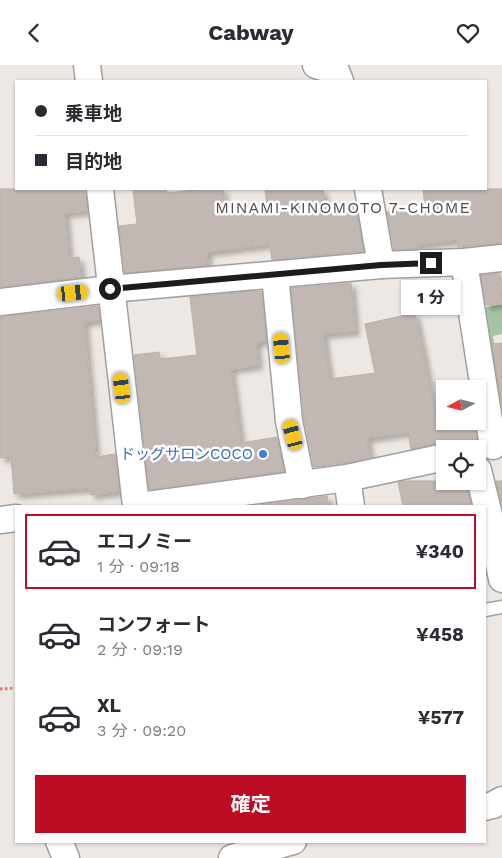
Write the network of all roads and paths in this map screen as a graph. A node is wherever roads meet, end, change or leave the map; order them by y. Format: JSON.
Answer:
{"nodes":[{"id":1,"x":87,"y":65,"type":"edge"},
{"id":2,"x":316,"y":65,"type":"edge"},
{"id":3,"x":89,"y":80,"type":"edge"},
{"id":4,"x":340,"y":80,"type":"edge"},
{"id":5,"x":100,"y":190,"type":"edge"},
{"id":6,"x":368,"y":190,"type":"edge"},
{"id":7,"x":502,"y":258,"type":"edge"},
{"id":8,"x":464,"y":262,"type":"junction"},
{"id":9,"x":381,"y":265,"type":"junction"},
{"id":10,"x":276,"y":275,"type":"junction"},
{"id":11,"x":110,"y":289,"type":"junction"},
{"id":12,"x":0,"y":301,"type":"edge"},
{"id":13,"x":491,"y":447,"type":"edge"},
{"id":14,"x":436,"y":459,"type":"edge"},
{"id":15,"x":347,"y":478,"type":"junction"},
{"id":16,"x":302,"y":485,"type":"junction"},
{"id":17,"x":483,"y":490,"type":"edge"},
{"id":18,"x":136,"y":505,"type":"edge"},
{"id":19,"x":148,"y":505,"type":"edge"},
{"id":20,"x":351,"y":505,"type":"edge"},
{"id":21,"x":15,"y":518,"type":"edge"},
{"id":22,"x":0,"y":520,"type":"edge"},
{"id":23,"x":502,"y":579,"type":"edge"},
{"id":24,"x":502,"y":607,"type":"edge"},
{"id":25,"x":486,"y":610,"type":"edge"},
{"id":26,"x":15,"y":688,"type":"edge"},
{"id":27,"x":0,"y":689,"type":"edge"},
{"id":28,"x":502,"y":800,"type":"edge"},
{"id":29,"x":486,"y":807,"type":"edge"},
{"id":30,"x":60,"y":843,"type":"edge"},
{"id":31,"x":286,"y":843,"type":"edge"},
{"id":32,"x":66,"y":858,"type":"edge"},
{"id":33,"x":232,"y":858,"type":"edge"}],
"edges":[{"from":1,"to":3,"type":"street"},
{"from":2,"to":4,"type":"street"},
{"from":5,"to":11,"type":"street"},
{"from":6,"to":9,"type":"street"},
{"from":7,"to":8,"type":"street"},
{"from":8,"to":9,"type":"street"},
{"from":8,"to":13,"type":"street"},
{"from":9,"to":10,"type":"street"},
{"from":10,"to":11,"type":"street"},
{"from":10,"to":16,"type":"street"},
{"from":11,"to":12,"type":"street"},
{"from":11,"to":18,"type":"street"},
{"from":14,"to":15,"type":"street"},
{"from":15,"to":16,"type":"street"},
{"from":15,"to":20,"type":"street"},
{"from":16,"to":19,"type":"street"},
{"from":17,"to":23,"type":"street"},
{"from":21,"to":22,"type":"street"},
{"from":24,"to":25,"type":"lane"},
{"from":26,"to":27,"type":"path"},
{"from":28,"to":29,"type":"street"},
{"from":30,"to":32,"type":"street"},
{"from":31,"to":33,"type":"street"}]}
